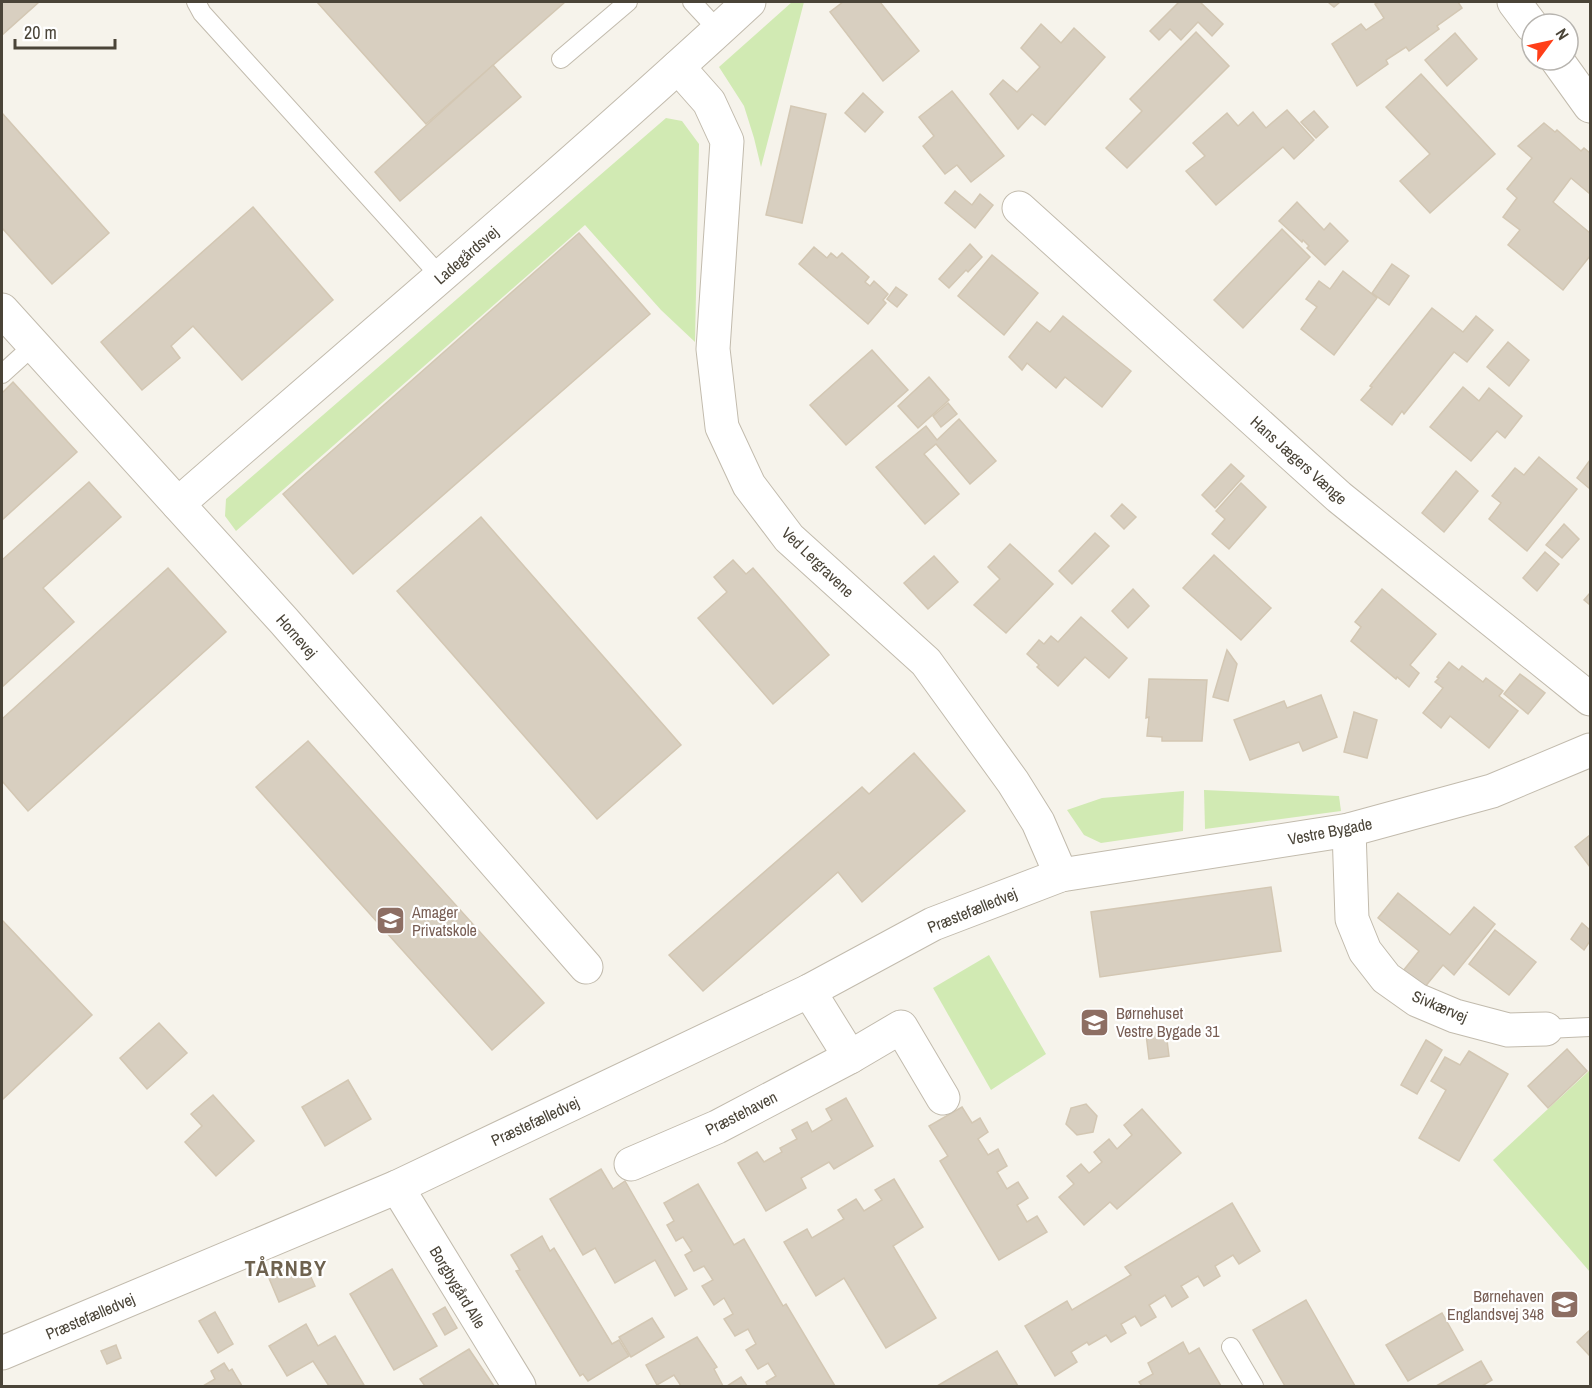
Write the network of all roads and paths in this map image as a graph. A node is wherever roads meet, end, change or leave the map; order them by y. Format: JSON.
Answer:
{"nodes":[{"id":1,"x":196,"y":2,"type":"edge"},
{"id":2,"x":628,"y":2,"type":"edge"},
{"id":3,"x":692,"y":2,"type":"edge"},
{"id":4,"x":748,"y":2,"type":"edge"},
{"id":5,"x":718,"y":30,"type":"junction"},
{"id":6,"x":561,"y":59,"type":"dead end"},
{"id":7,"x":678,"y":67,"type":"junction"},
{"id":8,"x":1566,"y":72,"type":"edge"},
{"id":9,"x":1590,"y":106,"type":"edge"},
{"id":10,"x":1019,"y":208,"type":"dead end"},
{"id":11,"x":441,"y":277,"type":"junction"},
{"id":12,"x":2,"y":310,"type":"edge"},
{"id":13,"x":34,"y":345,"type":"junction"},
{"id":14,"x":2,"y":374,"type":"edge"},
{"id":15,"x":178,"y":504,"type":"junction"},
{"id":16,"x":1590,"y":699,"type":"edge"},
{"id":17,"x":1590,"y":750,"type":"edge"},
{"id":18,"x":1349,"y":830,"type":"junction"},
{"id":19,"x":1061,"y":875,"type":"junction"},
{"id":20,"x":586,"y":967,"type":"dead end"},
{"id":21,"x":809,"y":991,"type":"junction"},
{"id":22,"x":1590,"y":1026,"type":"edge"},
{"id":23,"x":1546,"y":1029,"type":"joint"},
{"id":24,"x":850,"y":1057,"type":"junction"},
{"id":25,"x":943,"y":1098,"type":"dead end"},
{"id":26,"x":631,"y":1164,"type":"dead end"},
{"id":27,"x":397,"y":1187,"type":"junction"},
{"id":28,"x":1231,"y":1347,"type":"dead end"},
{"id":29,"x":2,"y":1353,"type":"edge"},
{"id":30,"x":519,"y":1386,"type":"edge"},
{"id":31,"x":1254,"y":1386,"type":"edge"}],
"edges":[{"from":1,"to":11,"type":"lane"},
{"from":2,"to":6,"type":"lane"},
{"from":3,"to":5,"type":"lane"},
{"from":4,"to":5,"type":"street","name":"Ladegårdsvej"},
{"from":5,"to":7,"type":"street","name":"Ladegårdsvej"},
{"from":7,"to":11,"type":"street","name":"Ladegårdsvej"},
{"from":7,"to":19,"type":"street","name":"Ved Lergravene"},
{"from":8,"to":9,"type":"street"},
{"from":10,"to":16,"type":"street","name":"Hans Jægers Vænge"},
{"from":11,"to":15,"type":"street","name":"Ladegårdsvej"},
{"from":12,"to":13,"type":"street","name":"Hornevej"},
{"from":13,"to":14,"type":"lane"},
{"from":13,"to":15,"type":"street","name":"Hornevej"},
{"from":15,"to":20,"type":"street","name":"Hornevej"},
{"from":17,"to":18,"type":"street","name":"Vestre Bygade"},
{"from":18,"to":19,"type":"street","name":"Vestre Bygade"},
{"from":18,"to":23,"type":"street","name":"Sivkærvej"},
{"from":19,"to":21,"type":"street","name":"Præstefælledvej"},
{"from":21,"to":24,"type":"street"},
{"from":21,"to":27,"type":"street","name":"Præstefælledvej"},
{"from":22,"to":23,"type":"lane"},
{"from":24,"to":25,"type":"street","name":"Præstehaven"},
{"from":24,"to":26,"type":"street","name":"Præstehaven"},
{"from":27,"to":29,"type":"street","name":"Præstefælledvej"},
{"from":27,"to":30,"type":"street","name":"Borgbygård Alle"},
{"from":28,"to":31,"type":"lane"}]}
